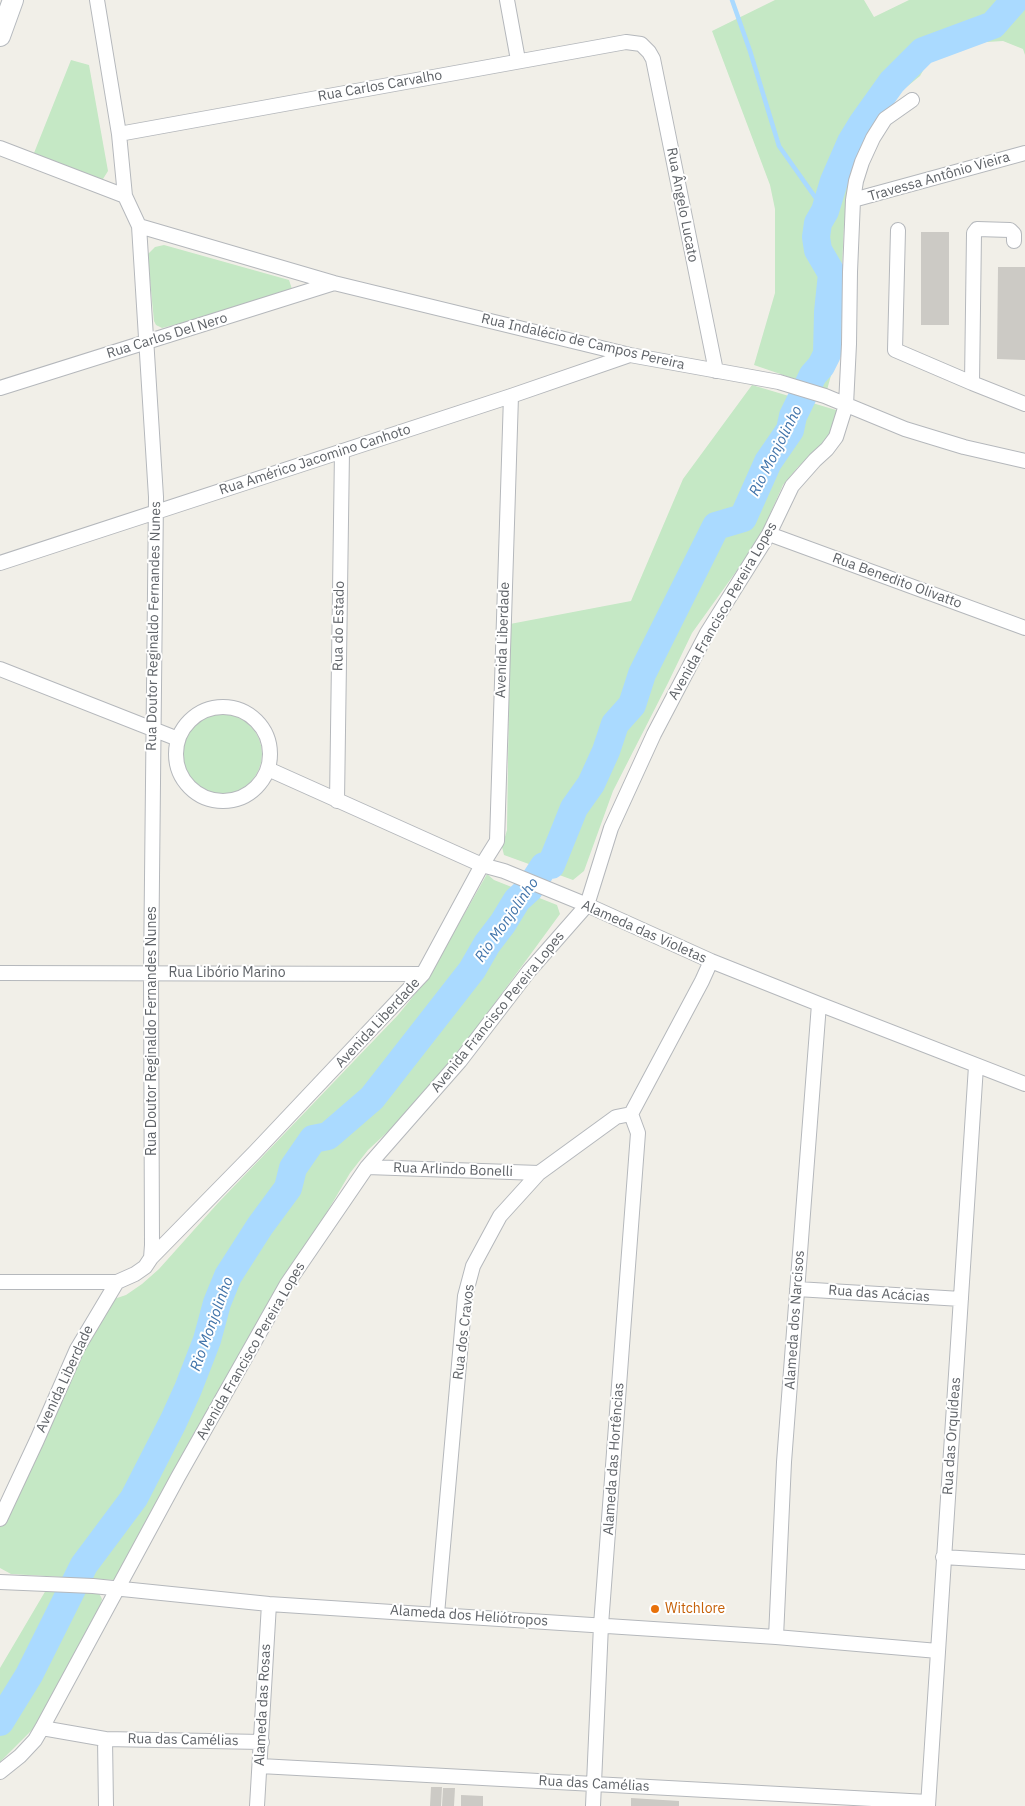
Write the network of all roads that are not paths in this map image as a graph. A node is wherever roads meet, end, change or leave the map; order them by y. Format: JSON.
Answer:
{"nodes":[{"id":1,"x":13,"y":0,"type":"edge"},
{"id":2,"x":96,"y":0,"type":"edge"},
{"id":3,"x":507,"y":0,"type":"edge"},
{"id":4,"x":0,"y":36,"type":"edge"},
{"id":5,"x":641,"y":44,"type":"joint"},
{"id":6,"x":518,"y":60,"type":"junction"},
{"id":7,"x":912,"y":100,"type":"dead end"},
{"id":8,"x":119,"y":134,"type":"junction"},
{"id":9,"x":0,"y":148,"type":"edge"},
{"id":10,"x":1025,"y":153,"type":"edge"},
{"id":11,"x":125,"y":196,"type":"junction"},
{"id":12,"x":854,"y":200,"type":"junction"},
{"id":13,"x":139,"y":226,"type":"junction"},
{"id":14,"x":898,"y":230,"type":"dead end"},
{"id":15,"x":1014,"y":241,"type":"dead end"},
{"id":16,"x":334,"y":283,"type":"junction"},
{"id":17,"x":147,"y":342,"type":"junction"},
{"id":18,"x":630,"y":355,"type":"junction"},
{"id":19,"x":716,"y":371,"type":"junction"},
{"id":20,"x":972,"y":383,"type":"junction"},
{"id":21,"x":0,"y":388,"type":"edge"},
{"id":22,"x":511,"y":396,"type":"junction"},
{"id":23,"x":1025,"y":404,"type":"edge"},
{"id":24,"x":846,"y":405,"type":"junction"},
{"id":25,"x":342,"y":452,"type":"junction"},
{"id":26,"x":1025,"y":461,"type":"edge"},
{"id":27,"x":156,"y":513,"type":"junction"},
{"id":28,"x":769,"y":534,"type":"junction"},
{"id":29,"x":0,"y":564,"type":"edge"},
{"id":30,"x":1025,"y":628,"type":"edge"},
{"id":31,"x":0,"y":669,"type":"edge"},
{"id":32,"x":153,"y":730,"type":"junction"},
{"id":33,"x":178,"y":739,"type":"junction"},
{"id":34,"x":268,"y":769,"type":"junction"},
{"id":35,"x":337,"y":801,"type":"junction"},
{"id":36,"x":482,"y":865,"type":"junction"},
{"id":37,"x":587,"y":906,"type":"junction"},
{"id":38,"x":711,"y":961,"type":"junction"},
{"id":39,"x":0,"y":973,"type":"edge"},
{"id":40,"x":151,"y":973,"type":"junction"},
{"id":41,"x":423,"y":974,"type":"junction"},
{"id":42,"x":819,"y":1004,"type":"junction"},
{"id":43,"x":976,"y":1066,"type":"junction"},
{"id":44,"x":1025,"y":1084,"type":"edge"},
{"id":45,"x":631,"y":1114,"type":"junction"},
{"id":46,"x":367,"y":1167,"type":"junction"},
{"id":47,"x":539,"y":1173,"type":"junction"},
{"id":48,"x":151,"y":1258,"type":"junction"},
{"id":49,"x":0,"y":1282,"type":"edge"},
{"id":50,"x":117,"y":1282,"type":"junction"},
{"id":51,"x":797,"y":1289,"type":"junction"},
{"id":52,"x":961,"y":1299,"type":"junction"},
{"id":53,"x":0,"y":1518,"type":"edge"},
{"id":54,"x":943,"y":1557,"type":"junction"},
{"id":55,"x":1025,"y":1562,"type":"edge"},
{"id":56,"x":0,"y":1582,"type":"edge"},
{"id":57,"x":118,"y":1589,"type":"junction"},
{"id":58,"x":268,"y":1604,"type":"junction"},
{"id":59,"x":437,"y":1614,"type":"junction"},
{"id":60,"x":601,"y":1624,"type":"junction"},
{"id":61,"x":776,"y":1637,"type":"junction"},
{"id":62,"x":938,"y":1651,"type":"junction"},
{"id":63,"x":42,"y":1728,"type":"junction"},
{"id":64,"x":105,"y":1739,"type":"junction"},
{"id":65,"x":262,"y":1742,"type":"junction"},
{"id":66,"x":260,"y":1766,"type":"junction"},
{"id":67,"x":0,"y":1772,"type":"edge"},
{"id":68,"x":594,"y":1784,"type":"junction"},
{"id":69,"x":928,"y":1804,"type":"edge"},
{"id":70,"x":106,"y":1806,"type":"edge"},
{"id":71,"x":257,"y":1806,"type":"edge"},
{"id":72,"x":594,"y":1806,"type":"edge"}],
"edges":[{"from":1,"to":4,"type":"street"},
{"from":2,"to":8,"type":"street","name":"Rua Doutor Reginaldo Fernandes Nunes"},
{"from":3,"to":6,"type":"street"},
{"from":5,"to":6,"type":"street","name":"Rua Carlos Carvalho"},
{"from":5,"to":19,"type":"street","name":"Rua Ângelo Lucato"},
{"from":6,"to":8,"type":"street","name":"Rua Carlos Carvalho"},
{"from":7,"to":12,"type":"street","name":"Avenida Francisco Pereira Lopes"},
{"from":8,"to":11,"type":"street","name":"Rua Doutor Reginaldo Fernandes Nunes"},
{"from":9,"to":11,"type":"street"},
{"from":10,"to":12,"type":"street","name":"Travessa Antônio Vieira"},
{"from":11,"to":13,"type":"street","name":"Rua Doutor Reginaldo Fernandes Nunes"},
{"from":12,"to":24,"type":"street","name":"Avenida Francisco Pereira Lopes"},
{"from":13,"to":16,"type":"street","name":"Rua Indalécio de Campos Pereira"},
{"from":13,"to":17,"type":"street","name":"Rua Doutor Reginaldo Fernandes Nunes"},
{"from":14,"to":20,"type":"street"},
{"from":15,"to":20,"type":"street"},
{"from":16,"to":17,"type":"street","name":"Rua Carlos Del Nero"},
{"from":16,"to":18,"type":"street","name":"Rua Indalécio de Campos Pereira"},
{"from":17,"to":21,"type":"street","name":"Rua Carlos Del Nero"},
{"from":17,"to":27,"type":"street","name":"Rua Doutor Reginaldo Fernandes Nunes"},
{"from":18,"to":19,"type":"street","name":"Rua Indalécio de Campos Pereira"},
{"from":18,"to":22,"type":"street","name":"Rua Américo Jacomino Canhoto"},
{"from":19,"to":24,"type":"street","name":"Rua Indalécio de Campos Pereira"},
{"from":20,"to":23,"type":"street"},
{"from":22,"to":25,"type":"street","name":"Rua Américo Jacomino Canhoto"},
{"from":22,"to":36,"type":"street","name":"Avenida Liberdade"},
{"from":24,"to":26,"type":"street","name":"Rua Indalécio de Campos Pereira"},
{"from":24,"to":28,"type":"street","name":"Avenida Francisco Pereira Lopes"},
{"from":25,"to":27,"type":"street","name":"Rua Américo Jacomino Canhoto"},
{"from":25,"to":35,"type":"street","name":"Rua do Estado"},
{"from":27,"to":29,"type":"street","name":"Rua Américo Jacomino Canhoto"},
{"from":27,"to":32,"type":"street","name":"Rua Doutor Reginaldo Fernandes Nunes"},
{"from":28,"to":30,"type":"street","name":"Rua Benedito Olivatto"},
{"from":28,"to":37,"type":"street","name":"Avenida Francisco Pereira Lopes"},
{"from":31,"to":32,"type":"street"},
{"from":32,"to":33,"type":"street"},
{"from":32,"to":40,"type":"street","name":"Rua Doutor Reginaldo Fernandes Nunes"},
{"from":33,"to":34,"type":"street"},
{"from":33,"to":34,"type":"street"},
{"from":34,"to":35,"type":"street","name":"Alameda das Violetas"},
{"from":35,"to":36,"type":"street","name":"Alameda das Violetas"},
{"from":36,"to":37,"type":"street","name":"Alameda das Violetas"},
{"from":36,"to":41,"type":"street","name":"Avenida Liberdade"},
{"from":37,"to":38,"type":"street","name":"Alameda das Violetas"},
{"from":37,"to":46,"type":"street","name":"Avenida Francisco Pereira Lopes"},
{"from":38,"to":42,"type":"street","name":"Alameda das Violetas"},
{"from":38,"to":45,"type":"street"},
{"from":39,"to":40,"type":"street","name":"Rua Libório Marino"},
{"from":40,"to":41,"type":"street","name":"Rua Libório Marino"},
{"from":40,"to":48,"type":"street","name":"Rua Doutor Reginaldo Fernandes Nunes"},
{"from":41,"to":48,"type":"street","name":"Avenida Liberdade"},
{"from":42,"to":43,"type":"street","name":"Alameda das Violetas"},
{"from":42,"to":51,"type":"street","name":"Alameda dos Narcisos"},
{"from":43,"to":44,"type":"street","name":"Alameda das Violetas"},
{"from":43,"to":52,"type":"street","name":"Rua das Orquídeas"},
{"from":45,"to":47,"type":"street","name":"Rua dos Cravos"},
{"from":45,"to":60,"type":"street","name":"Alameda das Hortências"},
{"from":46,"to":47,"type":"street","name":"Rua Arlindo Bonelli"},
{"from":46,"to":57,"type":"street","name":"Avenida Francisco Pereira Lopes"},
{"from":47,"to":59,"type":"street","name":"Rua dos Cravos"},
{"from":48,"to":50,"type":"street","name":"Avenida Liberdade"},
{"from":49,"to":50,"type":"street"},
{"from":50,"to":53,"type":"street","name":"Avenida Liberdade"},
{"from":51,"to":52,"type":"street","name":"Rua das Acácias"},
{"from":51,"to":61,"type":"street","name":"Alameda dos Narcisos"},
{"from":52,"to":54,"type":"street","name":"Rua das Orquídeas"},
{"from":54,"to":55,"type":"street"},
{"from":54,"to":62,"type":"street","name":"Rua das Orquídeas"},
{"from":56,"to":57,"type":"street","name":"Alameda dos Heliótropos"},
{"from":57,"to":58,"type":"street","name":"Alameda dos Heliótropos"},
{"from":57,"to":63,"type":"street","name":"Avenida Francisco Pereira Lopes"},
{"from":58,"to":59,"type":"street","name":"Alameda dos Heliótropos"},
{"from":58,"to":65,"type":"street","name":"Alameda das Rosas"},
{"from":59,"to":60,"type":"street","name":"Alameda dos Heliótropos"},
{"from":60,"to":61,"type":"street","name":"Alameda dos Heliótropos"},
{"from":60,"to":68,"type":"street","name":"Alameda das Hortências"},
{"from":61,"to":62,"type":"street","name":"Alameda dos Heliótropos"},
{"from":62,"to":69,"type":"street","name":"Rua das Orquídeas"},
{"from":63,"to":64,"type":"street","name":"Rua das Camélias"},
{"from":63,"to":67,"type":"street","name":"Avenida Francisco Pereira Lopes"},
{"from":64,"to":65,"type":"street","name":"Rua das Camélias"},
{"from":64,"to":70,"type":"street"},
{"from":65,"to":66,"type":"street","name":"Alameda das Rosas"},
{"from":66,"to":68,"type":"street","name":"Rua das Camélias"},
{"from":66,"to":71,"type":"street","name":"Alameda das Rosas"},
{"from":68,"to":69,"type":"street","name":"Rua das Camélias"},
{"from":68,"to":72,"type":"street","name":"Alameda das Hortências"}]}
